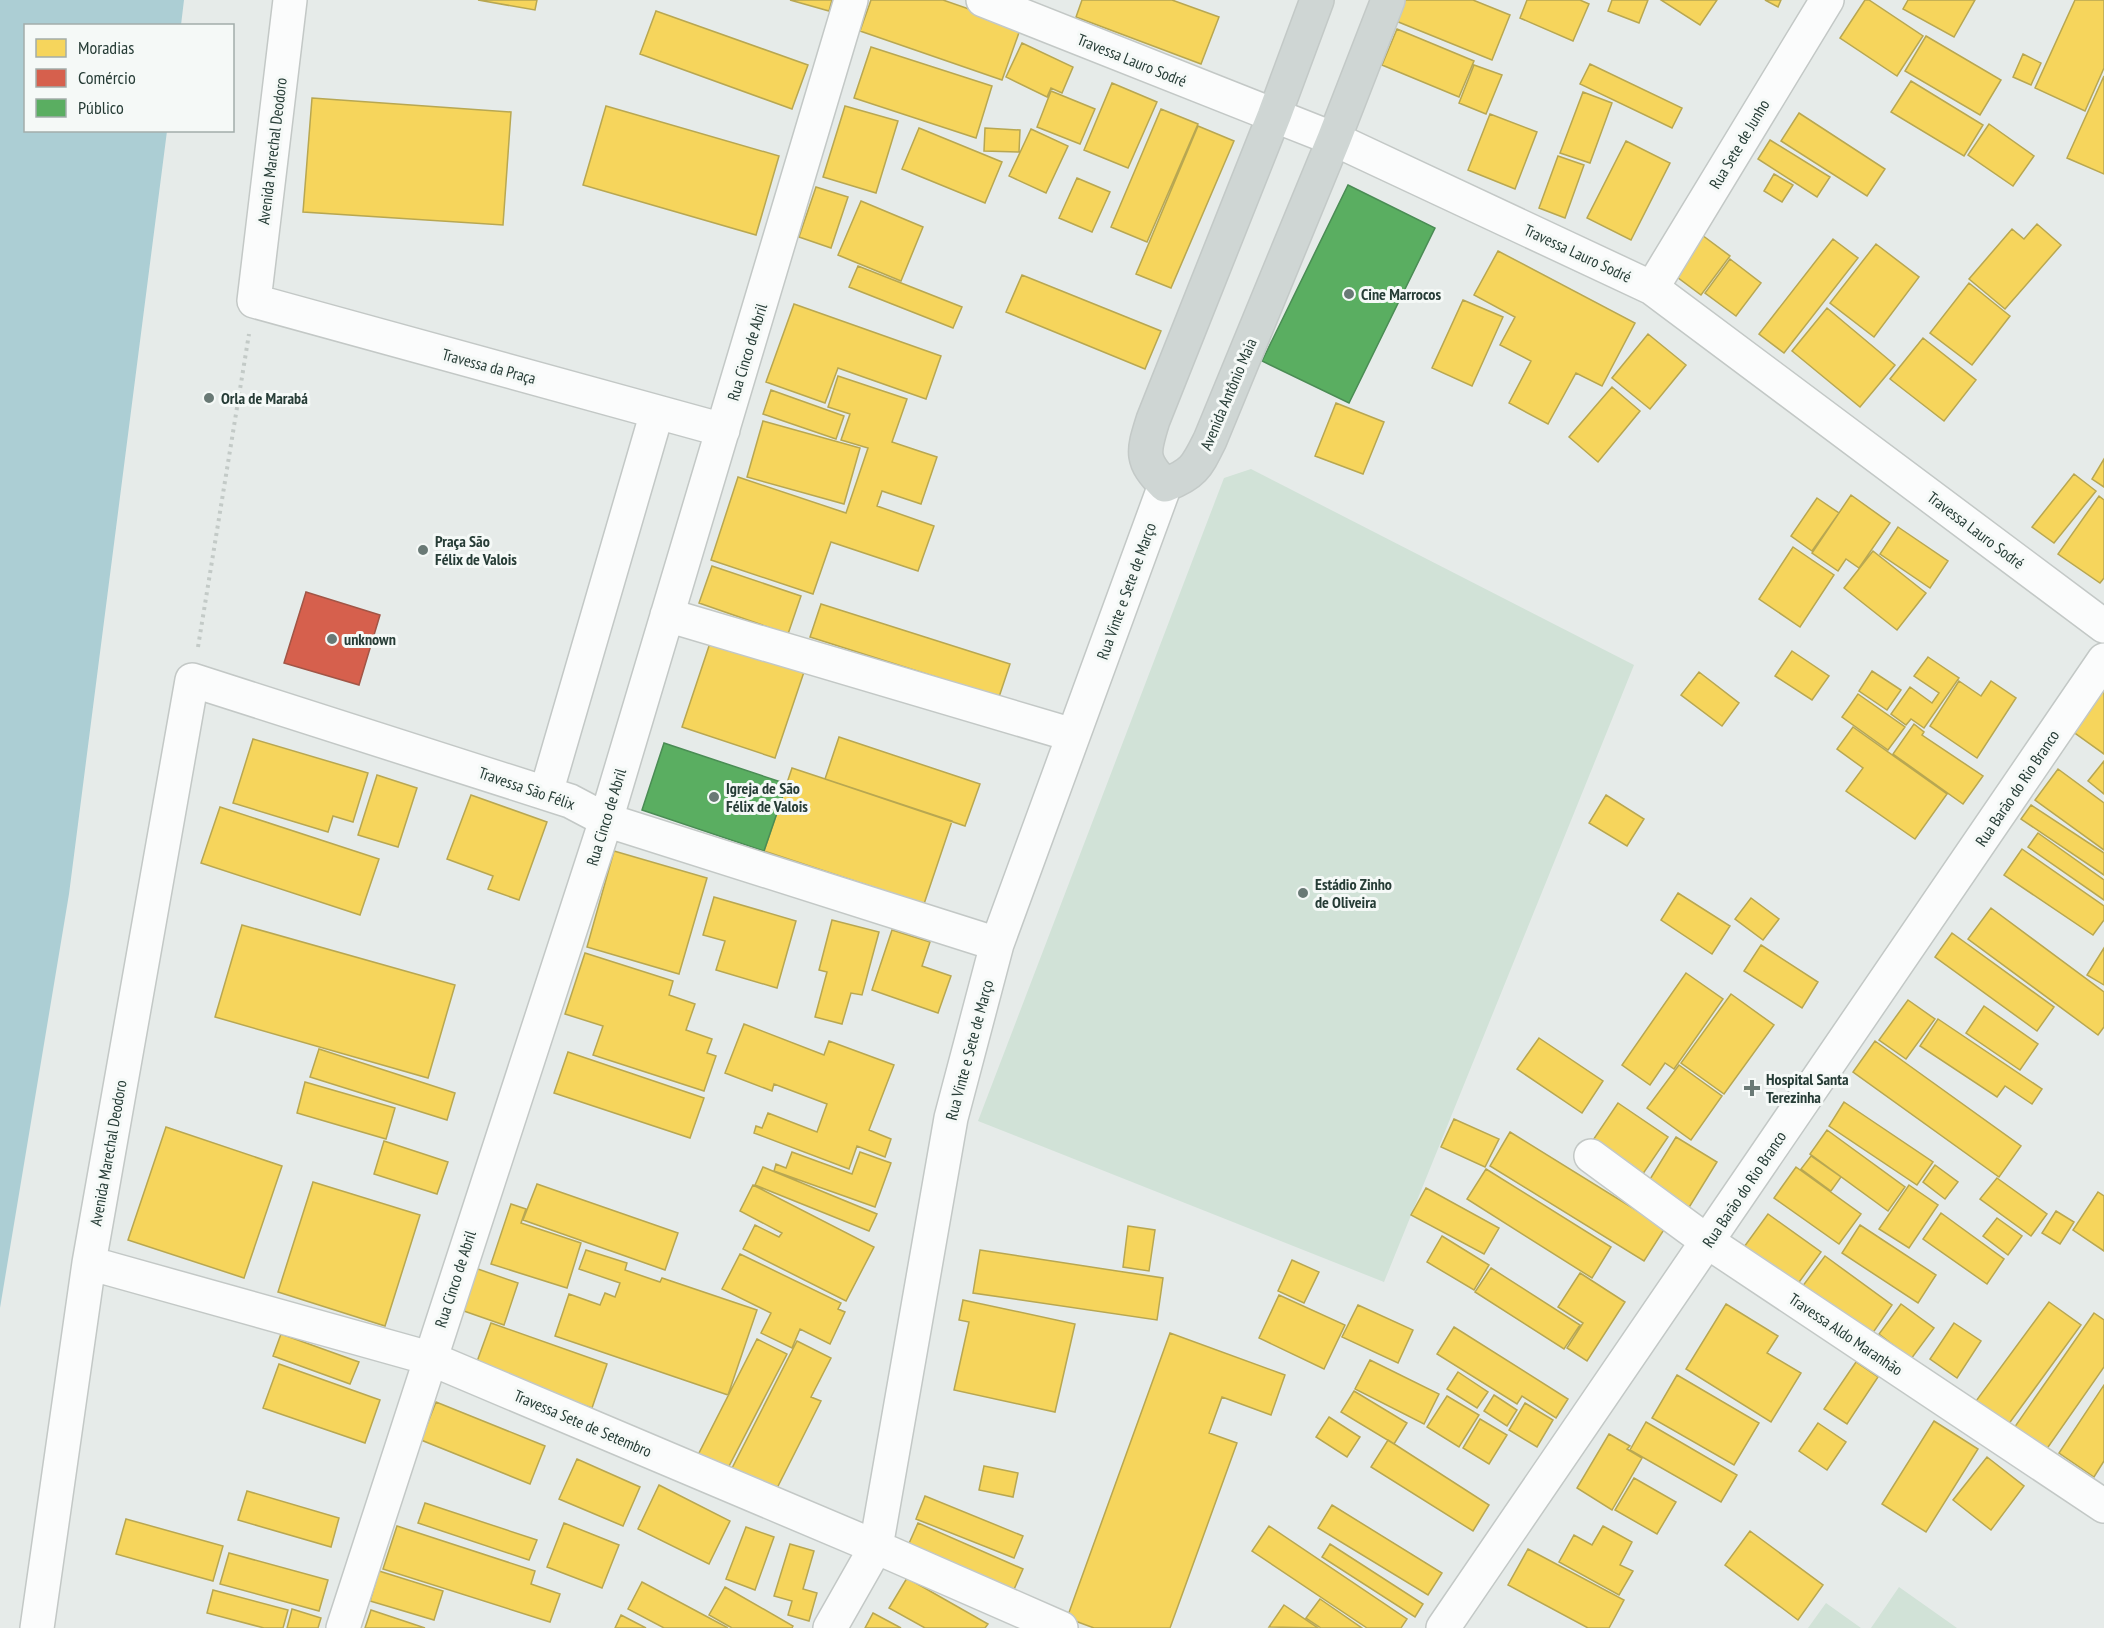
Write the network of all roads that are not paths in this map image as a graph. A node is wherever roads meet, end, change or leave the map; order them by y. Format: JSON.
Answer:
{"nodes":[{"id":1,"x":290,"y":0,"type":"edge"},
{"id":2,"x":851,"y":0,"type":"edge"},
{"id":3,"x":983,"y":0,"type":"edge"},
{"id":4,"x":1317,"y":0,"type":"edge"},
{"id":5,"x":1388,"y":0,"type":"edge"},
{"id":6,"x":1827,"y":0,"type":"edge"},
{"id":7,"x":1274,"y":116,"type":"junction"},
{"id":8,"x":1334,"y":139,"type":"junction"},
{"id":9,"x":1652,"y":288,"type":"junction"},
{"id":10,"x":254,"y":301,"type":"joint"},
{"id":11,"x":657,"y":412,"type":"junction"},
{"id":12,"x":723,"y":430,"type":"junction"},
{"id":13,"x":1165,"y":485,"type":"junction"},
{"id":14,"x":668,"y":615,"type":"junction"},
{"id":15,"x":2104,"y":626,"type":"edge"},
{"id":16,"x":2104,"y":660,"type":"edge"},
{"id":17,"x":192,"y":680,"type":"joint"},
{"id":18,"x":1073,"y":735,"type":"junction"},
{"id":19,"x":546,"y":793,"type":"junction"},
{"id":20,"x":606,"y":820,"type":"junction"},
{"id":21,"x":997,"y":944,"type":"junction"},
{"id":22,"x":1591,"y":1156,"type":"dead end"},
{"id":23,"x":1708,"y":1242,"type":"junction"},
{"id":24,"x":89,"y":1263,"type":"junction"},
{"id":25,"x":429,"y":1358,"type":"junction"},
{"id":26,"x":2104,"y":1506,"type":"edge"},
{"id":27,"x":876,"y":1547,"type":"junction"},
{"id":28,"x":37,"y":1628,"type":"edge"},
{"id":29,"x":342,"y":1628,"type":"edge"},
{"id":30,"x":830,"y":1628,"type":"edge"},
{"id":31,"x":1061,"y":1628,"type":"edge"},
{"id":32,"x":1443,"y":1628,"type":"edge"}],
"edges":[{"from":1,"to":10,"type":"street","name":"Avenida Marechal Deodoro"},
{"from":2,"to":12,"type":"street","name":"Rua Cinco de Abril"},
{"from":3,"to":7,"type":"street","name":"Travessa Lauro Sodré"},
{"from":4,"to":7,"type":"main road"},
{"from":5,"to":8,"type":"main road","name":"Avenida Antônio Maia"},
{"from":6,"to":9,"type":"street","name":"Rua Sete de Junho"},
{"from":7,"to":8,"type":"street","name":"Travessa Lauro Sodré"},
{"from":7,"to":13,"type":"main road"},
{"from":8,"to":9,"type":"street","name":"Travessa Lauro Sodré"},
{"from":8,"to":13,"type":"main road","name":"Avenida Antônio Maia"},
{"from":9,"to":15,"type":"street","name":"Travessa Lauro Sodré"},
{"from":10,"to":11,"type":"street","name":"Travessa da Praça"},
{"from":11,"to":12,"type":"street","name":"Travessa da Praça"},
{"from":11,"to":19,"type":"street"},
{"from":12,"to":14,"type":"street","name":"Rua Cinco de Abril"},
{"from":13,"to":18,"type":"street","name":"Rua Vinte e Sete de Março"},
{"from":14,"to":18,"type":"street"},
{"from":14,"to":20,"type":"street","name":"Rua Cinco de Abril"},
{"from":16,"to":23,"type":"street","name":"Rua Barão do Rio Branco"},
{"from":17,"to":19,"type":"street","name":"Travessa São Félix"},
{"from":17,"to":24,"type":"street","name":"Avenida Marechal Deodoro"},
{"from":18,"to":21,"type":"street","name":"Rua Vinte e Sete de Março"},
{"from":19,"to":20,"type":"street","name":"Travessa São Félix"},
{"from":20,"to":21,"type":"street","name":"Travessa São Félix"},
{"from":20,"to":25,"type":"street","name":"Rua Cinco de Abril"},
{"from":21,"to":27,"type":"street","name":"Rua Vinte e Sete de Março"},
{"from":22,"to":23,"type":"street","name":"Travessa Aldo Maranhão"},
{"from":23,"to":26,"type":"street","name":"Travessa Aldo Maranhão"},
{"from":23,"to":32,"type":"street","name":"Rua Barão do Rio Branco"},
{"from":24,"to":25,"type":"street","name":"Travessa Sete de Setembro"},
{"from":24,"to":28,"type":"street","name":"Avenida Marechal Deodoro"},
{"from":25,"to":27,"type":"street","name":"Travessa Sete de Setembro"},
{"from":25,"to":29,"type":"street","name":"Rua Cinco de Abril"},
{"from":27,"to":30,"type":"street","name":"Rua Vinte e Sete de Março"},
{"from":27,"to":31,"type":"street","name":"Travessa Sete de Setembro"}]}
